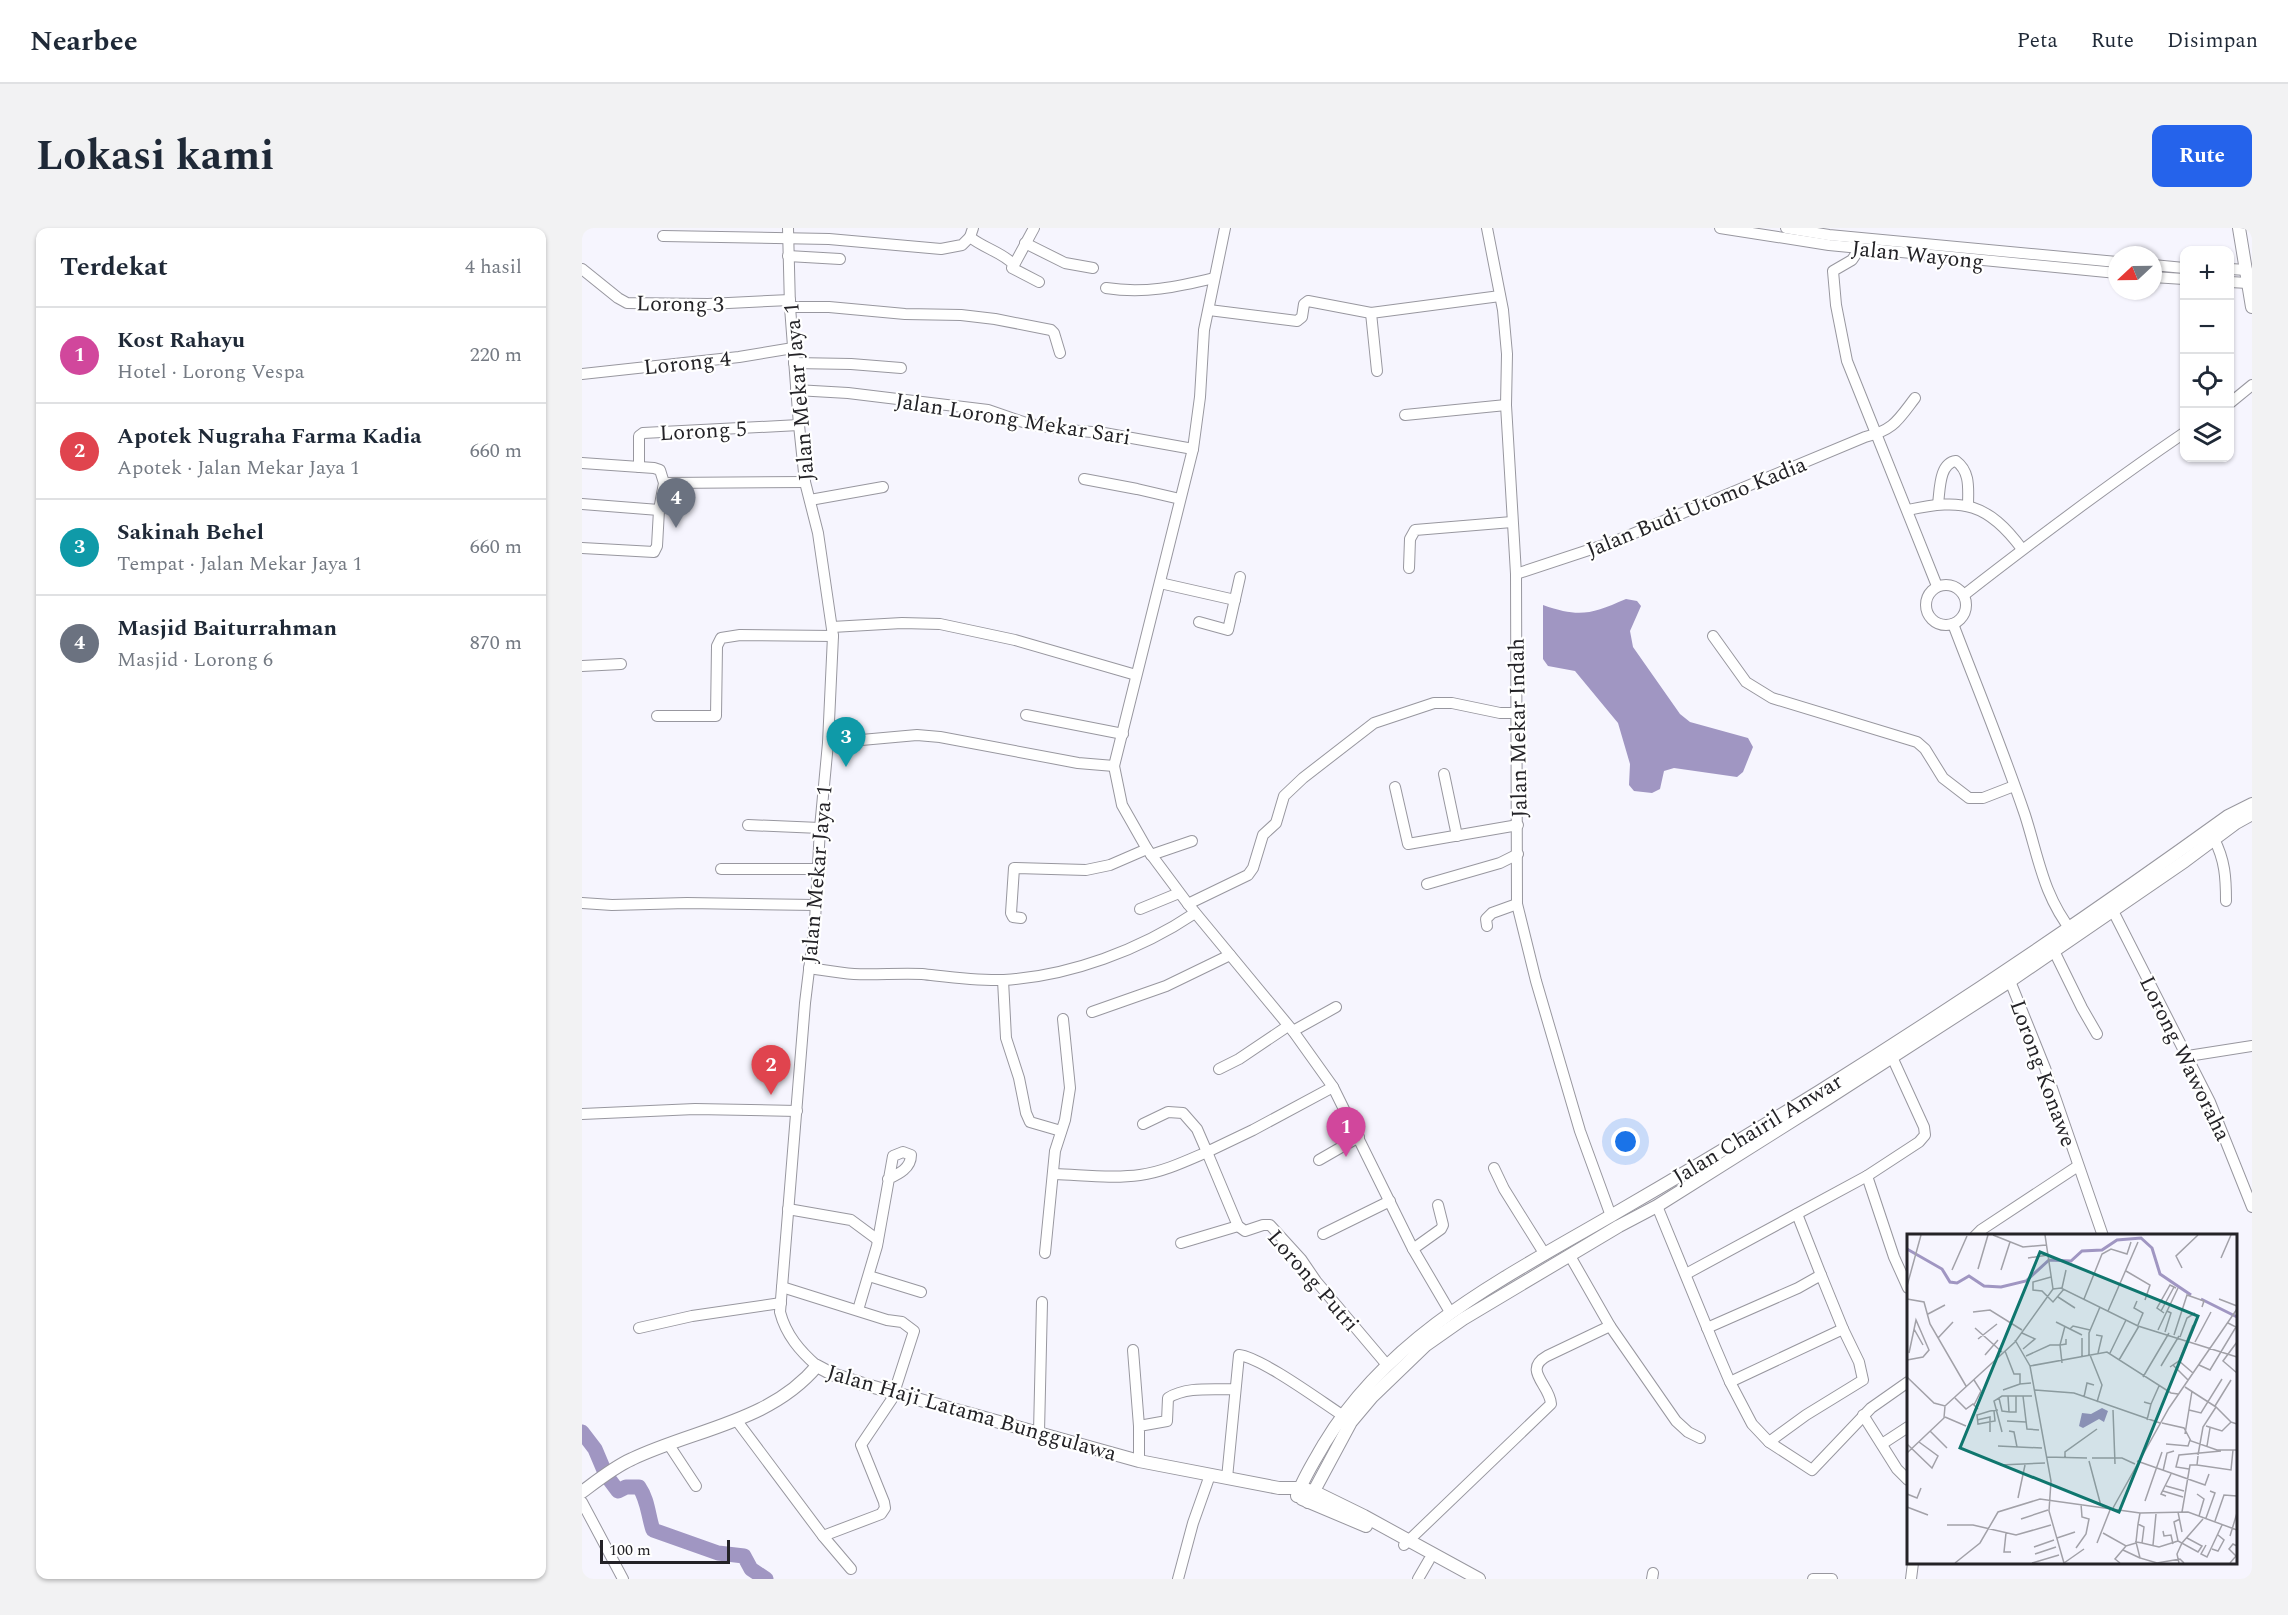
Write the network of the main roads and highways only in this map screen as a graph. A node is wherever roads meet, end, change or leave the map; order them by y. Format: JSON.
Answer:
{"nodes":[{"id":1,"x":2240,"y":228,"type":"edge"},
{"id":2,"x":2251,"y":302,"type":"edge"},
{"id":3,"x":2252,"y":804,"type":"edge"},
{"id":4,"x":2252,"y":814,"type":"edge"},
{"id":5,"x":2072,"y":932,"type":"junction"},
{"id":6,"x":1696,"y":1165,"type":"junction"},
{"id":7,"x":1703,"y":1177,"type":"junction"},
{"id":8,"x":582,"y":1492,"type":"edge"},
{"id":9,"x":1301,"y":1493,"type":"junction"},
{"id":10,"x":1406,"y":1543,"type":"junction"},
{"id":11,"x":1463,"y":1579,"type":"edge"},
{"id":12,"x":1479,"y":1579,"type":"edge"}],
"edges":[{"from":1,"to":2,"type":"main road"},
{"from":3,"to":5,"type":"main road","name":"Jalan Chairil Anwar"},
{"from":4,"to":5,"type":"main road","name":"Jalan Chairil Anwar"},
{"from":5,"to":6,"type":"main road","name":"Jalan Chairil Anwar"},
{"from":5,"to":7,"type":"main road","name":"Jalan Chairil Anwar"},
{"from":6,"to":7,"type":"main road"},
{"from":6,"to":9,"type":"main road","name":"Jalan Chairil Anwar"},
{"from":7,"to":9,"type":"main road","name":"Jalan Chairil Anwar"},
{"from":8,"to":9,"type":"main road","name":"Jalan Haji Latama Bunggulawa"},
{"from":9,"to":10,"type":"main road"},
{"from":10,"to":11,"type":"main road"},
{"from":10,"to":12,"type":"main road"}]}
